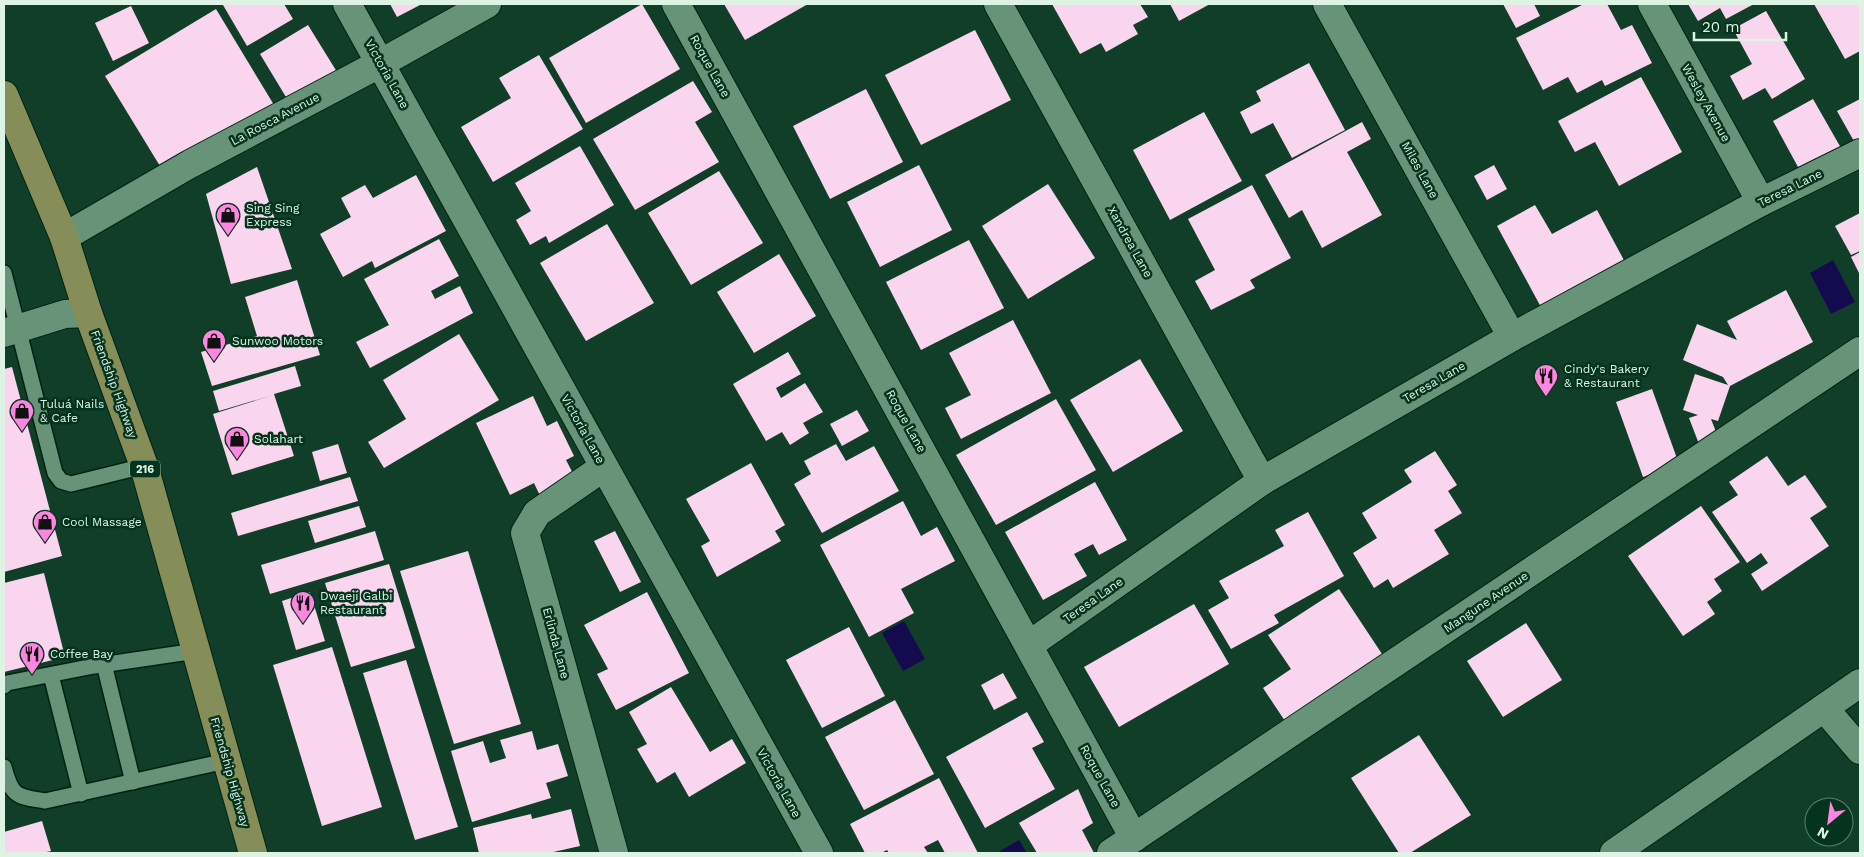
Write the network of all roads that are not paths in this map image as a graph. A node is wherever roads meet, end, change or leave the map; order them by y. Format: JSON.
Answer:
{"nodes":[{"id":1,"x":347,"y":4,"type":"edge"},
{"id":2,"x":487,"y":4,"type":"edge"},
{"id":3,"x":676,"y":4,"type":"edge"},
{"id":4,"x":998,"y":4,"type":"edge"},
{"id":5,"x":1327,"y":4,"type":"edge"},
{"id":6,"x":1652,"y":4,"type":"edge"},
{"id":7,"x":380,"y":63,"type":"junction"},
{"id":8,"x":6,"y":105,"type":"edge"},
{"id":9,"x":1860,"y":153,"type":"edge"},
{"id":10,"x":1761,"y":202,"type":"junction"},
{"id":11,"x":64,"y":237,"type":"junction"},
{"id":12,"x":4,"y":273,"type":"edge"},
{"id":13,"x":88,"y":313,"type":"junction"},
{"id":14,"x":12,"y":331,"type":"edge"},
{"id":15,"x":1512,"y":337,"type":"junction"},
{"id":16,"x":1860,"y":351,"type":"edge"},
{"id":17,"x":144,"y":466,"type":"junction"},
{"id":18,"x":604,"y":467,"type":"junction"},
{"id":19,"x":1262,"y":481,"type":"junction"},
{"id":20,"x":1029,"y":645,"type":"junction"},
{"id":21,"x":196,"y":651,"type":"junction"},
{"id":22,"x":104,"y":664,"type":"junction"},
{"id":23,"x":51,"y":675,"type":"junction"},
{"id":24,"x":1860,"y":682,"type":"edge"},
{"id":25,"x":4,"y":686,"type":"edge"},
{"id":26,"x":1824,"y":708,"type":"junction"},
{"id":27,"x":1860,"y":750,"type":"edge"},
{"id":28,"x":226,"y":761,"type":"junction"},
{"id":29,"x":4,"y":767,"type":"edge"},
{"id":30,"x":133,"y":782,"type":"junction"},
{"id":31,"x":81,"y":794,"type":"junction"},
{"id":32,"x":1134,"y":838,"type":"junction"},
{"id":33,"x":1630,"y":849,"type":"edge"},
{"id":34,"x":252,"y":853,"type":"edge"},
{"id":35,"x":614,"y":853,"type":"edge"},
{"id":36,"x":819,"y":853,"type":"edge"},
{"id":37,"x":1111,"y":853,"type":"edge"}],
"edges":[{"from":1,"to":7,"type":"street","name":"Victoria Lane"},
{"from":2,"to":7,"type":"street","name":"La Rosca Avenue"},
{"from":3,"to":20,"type":"street","name":"Roque Lane"},
{"from":4,"to":19,"type":"street","name":"Xandrea Lane"},
{"from":5,"to":15,"type":"street","name":"Miles Lane"},
{"from":6,"to":10,"type":"street","name":"Wesley Avenue"},
{"from":7,"to":11,"type":"street","name":"La Rosca Avenue"},
{"from":7,"to":18,"type":"street","name":"Victoria Lane"},
{"from":8,"to":11,"type":"main road","name":"Friendship Highway","number":"216"},
{"from":9,"to":10,"type":"street","name":"Teresa Lane"},
{"from":10,"to":15,"type":"street","name":"Teresa Lane"},
{"from":11,"to":13,"type":"main road","name":"Friendship Highway","number":"216"},
{"from":12,"to":14,"type":"lane"},
{"from":13,"to":14,"type":"street"},
{"from":13,"to":17,"type":"main road","name":"Friendship Highway","number":"216"},
{"from":14,"to":17,"type":"lane"},
{"from":15,"to":19,"type":"street","name":"Teresa Lane"},
{"from":16,"to":32,"type":"street","name":"Mangune Avenue"},
{"from":17,"to":21,"type":"main road","name":"Friendship Highway","number":"216"},
{"from":18,"to":35,"type":"street","name":"Erlinda Lane"},
{"from":18,"to":36,"type":"street","name":"Victoria Lane"},
{"from":19,"to":20,"type":"street","name":"Teresa Lane"},
{"from":20,"to":32,"type":"street","name":"Roque Lane"},
{"from":21,"to":22,"type":"lane"},
{"from":21,"to":28,"type":"main road","name":"Friendship Highway","number":"216"},
{"from":22,"to":23,"type":"lane"},
{"from":22,"to":30,"type":"lane"},
{"from":23,"to":25,"type":"lane"},
{"from":23,"to":31,"type":"lane"},
{"from":24,"to":26,"type":"street"},
{"from":26,"to":27,"type":"street"},
{"from":26,"to":33,"type":"street"},
{"from":28,"to":30,"type":"lane"},
{"from":28,"to":34,"type":"main road","name":"Friendship Highway","number":"216"},
{"from":29,"to":31,"type":"lane"},
{"from":30,"to":31,"type":"lane"},
{"from":32,"to":37,"type":"street","name":"Mangune Avenue"}]}
